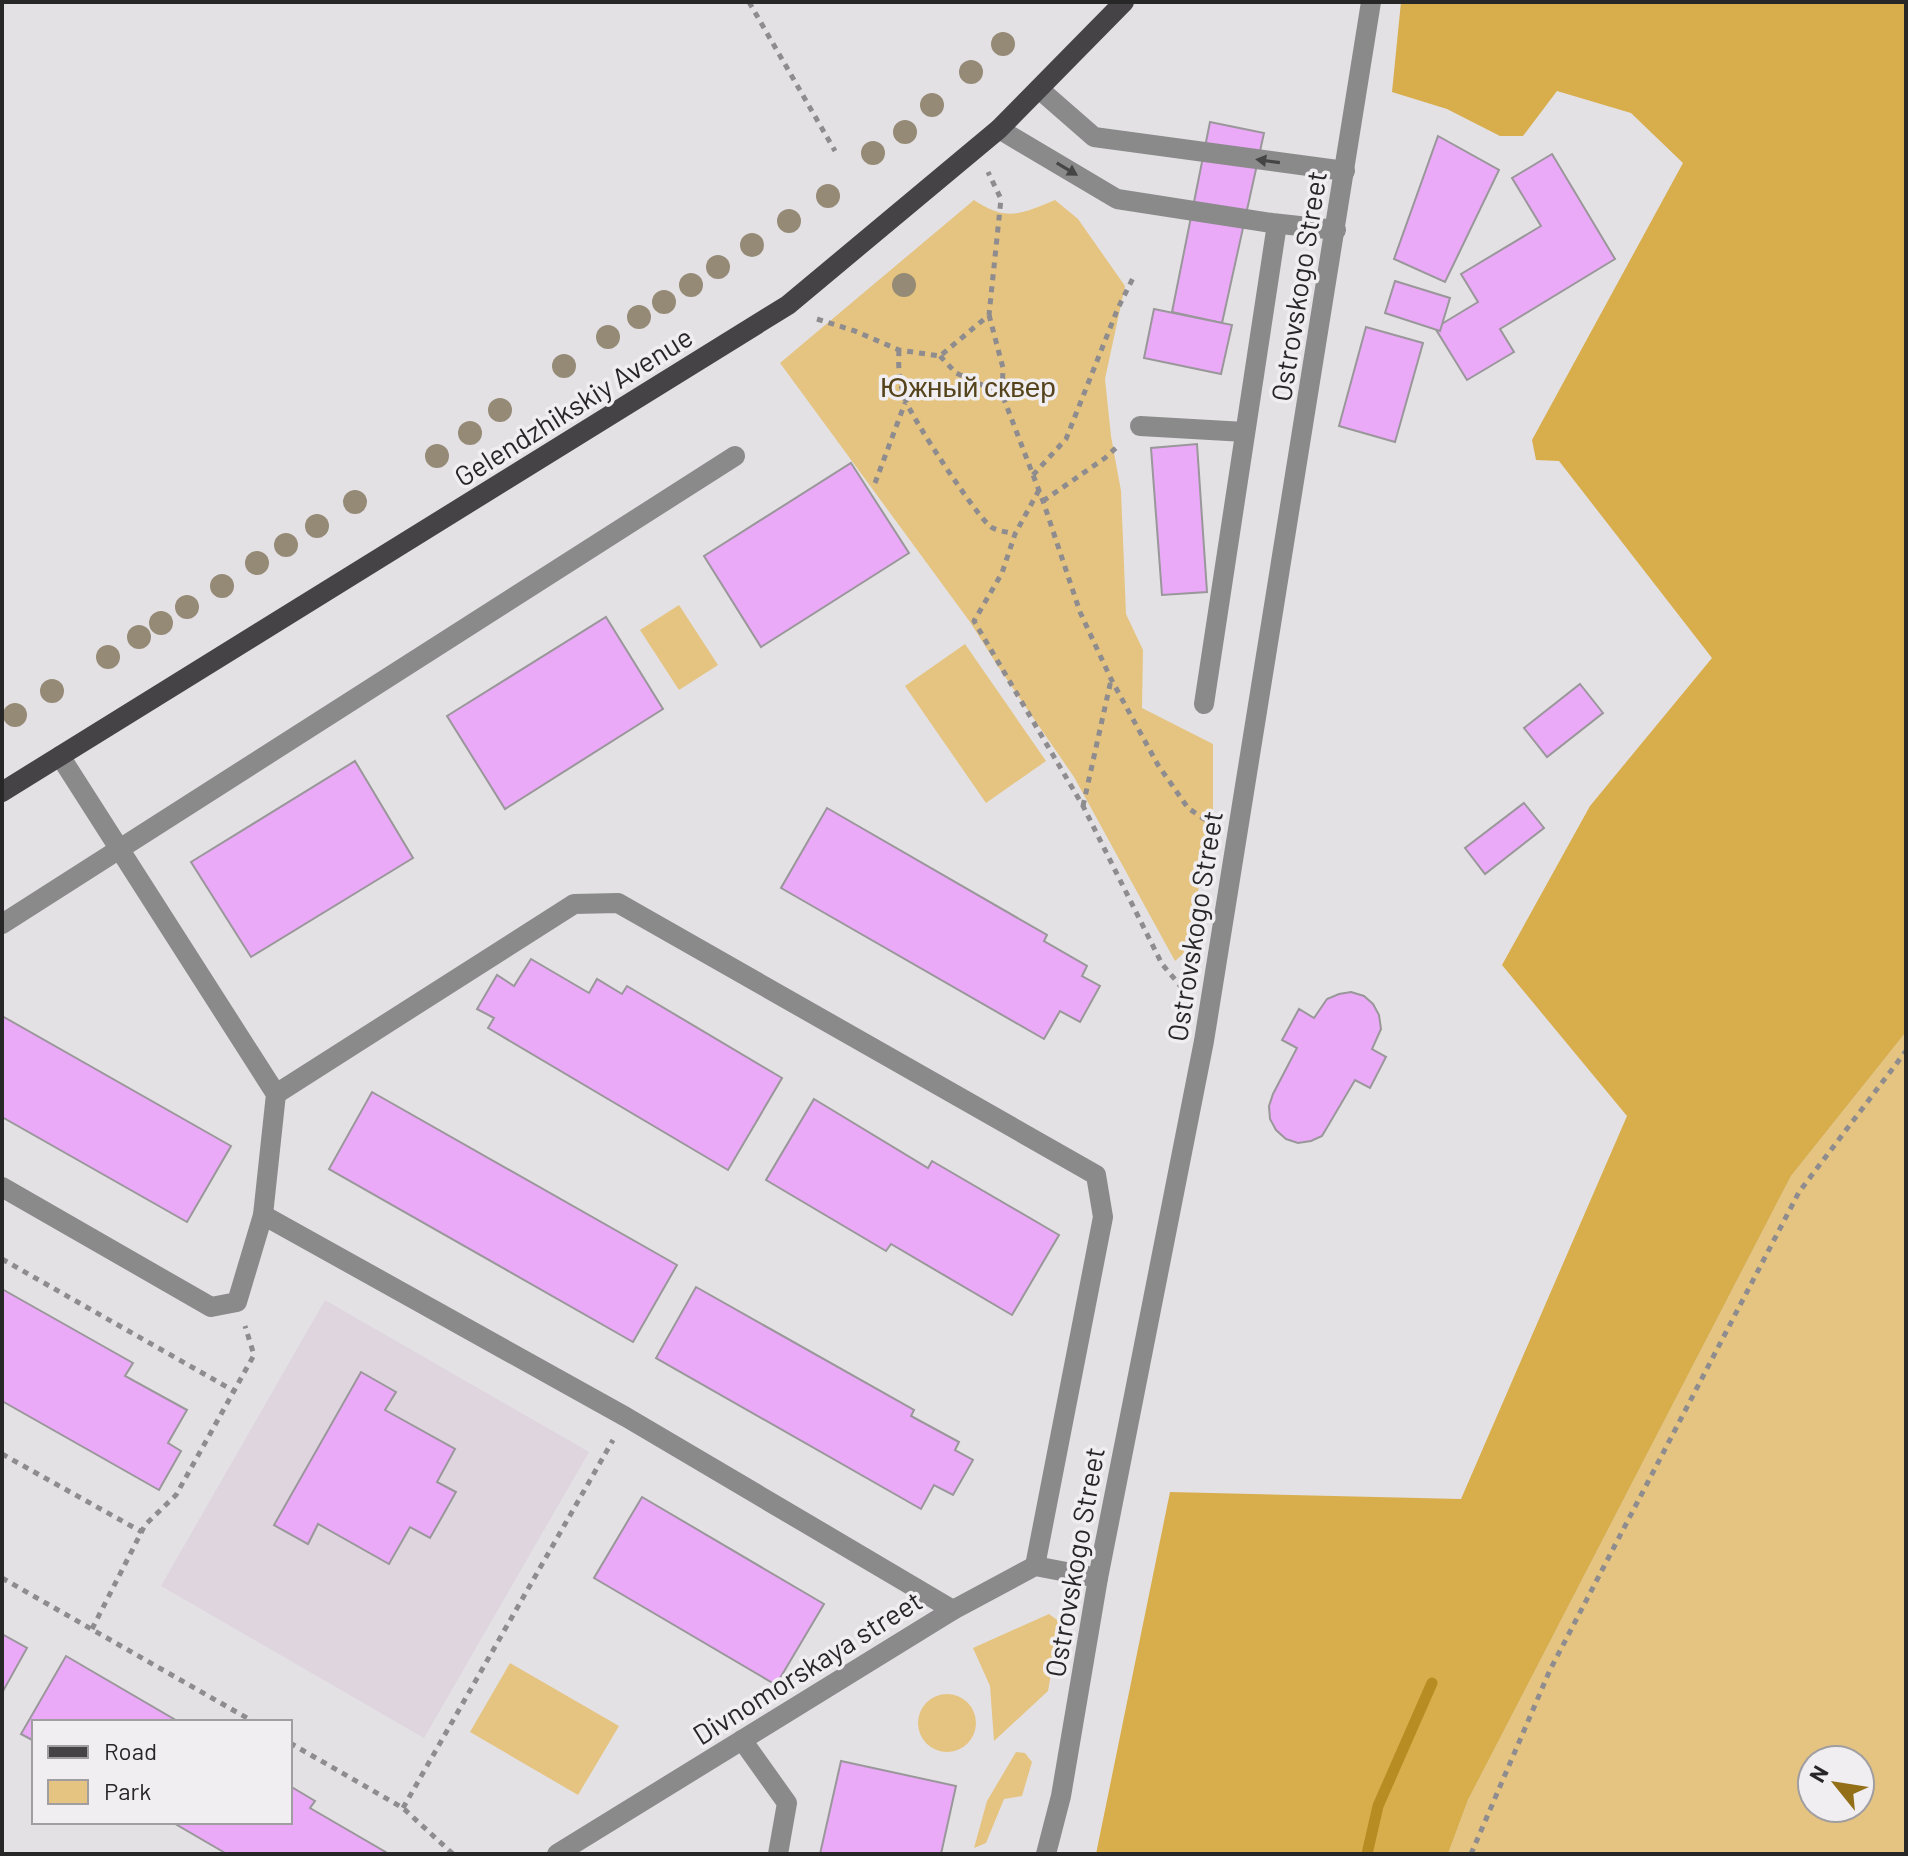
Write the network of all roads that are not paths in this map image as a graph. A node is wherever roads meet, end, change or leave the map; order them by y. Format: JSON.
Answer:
{"nodes":[{"id":1,"x":1124,"y":2,"type":"edge"},
{"id":2,"x":1371,"y":2,"type":"edge"},
{"id":3,"x":1039,"y":89,"type":"junction"},
{"id":4,"x":999,"y":129,"type":"junction"},
{"id":5,"x":1345,"y":171,"type":"junction"},
{"id":6,"x":1277,"y":224,"type":"junction"},
{"id":7,"x":1336,"y":230,"type":"junction"},
{"id":8,"x":1140,"y":426,"type":"road end"},
{"id":9,"x":1245,"y":432,"type":"junction"},
{"id":10,"x":735,"y":456,"type":"dead end"},
{"id":11,"x":1204,"y":704,"type":"dead end"},
{"id":12,"x":60,"y":756,"type":"junction"},
{"id":13,"x":2,"y":792,"type":"edge"},
{"id":14,"x":120,"y":850,"type":"junction"},
{"id":15,"x":2,"y":924,"type":"edge"},
{"id":16,"x":276,"y":1094,"type":"junction"},
{"id":17,"x":2,"y":1187,"type":"edge"},
{"id":18,"x":263,"y":1215,"type":"junction"},
{"id":19,"x":1035,"y":1566,"type":"junction"},
{"id":20,"x":1098,"y":1578,"type":"junction"},
{"id":21,"x":953,"y":1610,"type":"junction"},
{"id":22,"x":742,"y":1740,"type":"junction"},
{"id":23,"x":557,"y":1854,"type":"edge"},
{"id":24,"x":778,"y":1854,"type":"edge"},
{"id":25,"x":1046,"y":1854,"type":"edge"}],
"edges":[{"from":1,"to":3,"type":"main road","name":"Gelendzhikskiy Avenue"},
{"from":2,"to":5,"type":"street","name":"Ostrovskogo Street"},
{"from":3,"to":4,"type":"main road","name":"Gelendzhikskiy Avenue"},
{"from":5,"to":3,"type":"street","one_way":true},
{"from":4,"to":6,"type":"street","one_way":true},
{"from":4,"to":12,"type":"main road","name":"Gelendzhikskiy Avenue"},
{"from":5,"to":7,"type":"street","name":"Ostrovskogo Street"},
{"from":6,"to":7,"type":"street"},
{"from":6,"to":9,"type":"street"},
{"from":7,"to":20,"type":"street","name":"Ostrovskogo Street"},
{"from":8,"to":9,"type":"street"},
{"from":9,"to":11,"type":"street"},
{"from":10,"to":14,"type":"street"},
{"from":12,"to":13,"type":"main road","name":"Gelendzhikskiy Avenue"},
{"from":12,"to":14,"type":"street"},
{"from":14,"to":15,"type":"street"},
{"from":14,"to":16,"type":"street"},
{"from":16,"to":18,"type":"street"},
{"from":16,"to":19,"type":"street"},
{"from":17,"to":18,"type":"street"},
{"from":18,"to":21,"type":"street"},
{"from":19,"to":20,"type":"street"},
{"from":19,"to":21,"type":"street","name":"Divnomorskaya street"},
{"from":20,"to":25,"type":"street","name":"Ostrovskogo Street"},
{"from":21,"to":22,"type":"street","name":"Divnomorskaya street"},
{"from":22,"to":23,"type":"street","name":"Divnomorskaya street"},
{"from":22,"to":24,"type":"street","name":"Divnomorskaya street"}]}
